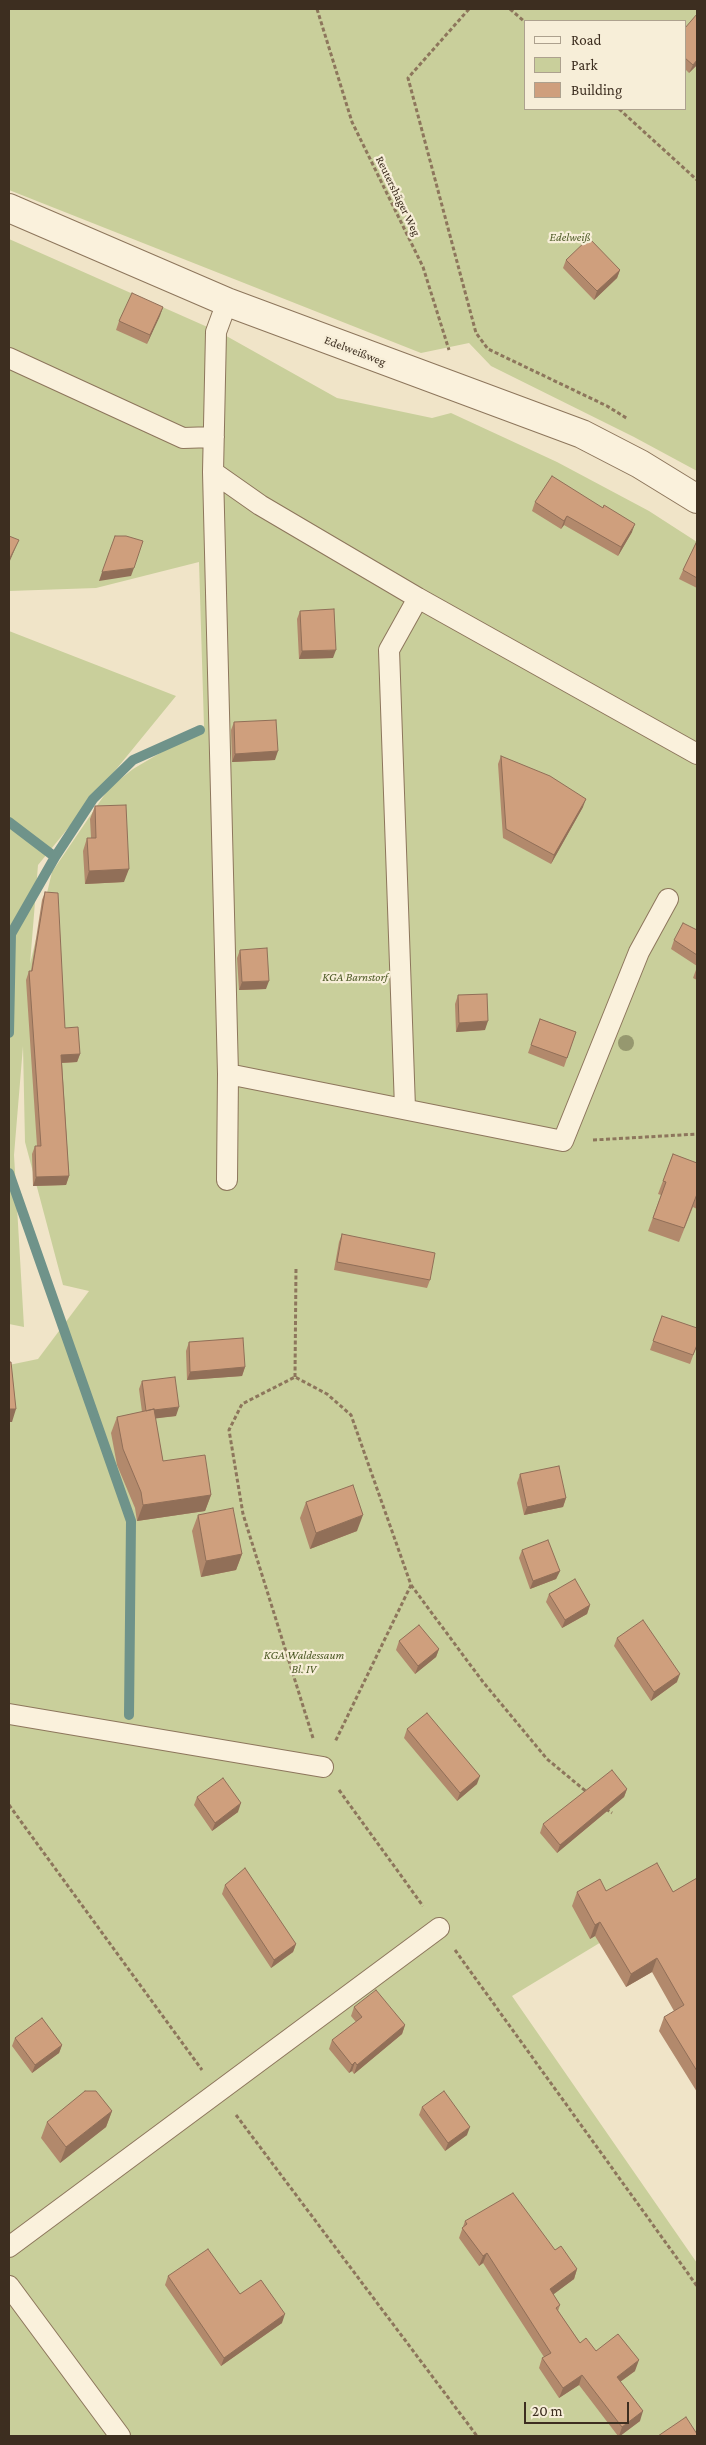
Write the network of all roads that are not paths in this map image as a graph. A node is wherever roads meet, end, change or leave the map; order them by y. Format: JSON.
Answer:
{"nodes":[{"id":1,"x":9,"y":208,"type":"edge"},
{"id":2,"x":227,"y":302,"type":"junction"},
{"id":3,"x":9,"y":358,"type":"edge"},
{"id":4,"x":214,"y":437,"type":"junction"},
{"id":5,"x":213,"y":472,"type":"junction"},
{"id":6,"x":697,"y":499,"type":"edge"},
{"id":7,"x":418,"y":598,"type":"junction"},
{"id":8,"x":697,"y":754,"type":"edge"},
{"id":9,"x":668,"y":898,"type":"dead end"},
{"id":10,"x":228,"y":1074,"type":"junction"},
{"id":11,"x":405,"y":1108,"type":"junction"},
{"id":12,"x":226,"y":1180,"type":"dead end"},
{"id":13,"x":9,"y":1714,"type":"edge"},
{"id":14,"x":323,"y":1767,"type":"road end"},
{"id":15,"x":439,"y":1928,"type":"road end"},
{"id":16,"x":9,"y":2246,"type":"edge"},
{"id":17,"x":9,"y":2286,"type":"edge"},
{"id":18,"x":120,"y":2436,"type":"edge"}],
"edges":[{"from":1,"to":2,"type":"street","name":"Edelweißweg"},
{"from":2,"to":4,"type":"lane"},
{"from":2,"to":6,"type":"street","name":"Edelweißweg"},
{"from":3,"to":4,"type":"lane"},
{"from":4,"to":5,"type":"lane"},
{"from":5,"to":7,"type":"lane"},
{"from":5,"to":10,"type":"lane"},
{"from":7,"to":8,"type":"lane"},
{"from":7,"to":11,"type":"lane"},
{"from":9,"to":11,"type":"lane"},
{"from":10,"to":11,"type":"lane"},
{"from":10,"to":12,"type":"lane"},
{"from":13,"to":14,"type":"lane"},
{"from":15,"to":16,"type":"lane"},
{"from":17,"to":18,"type":"lane"}]}
